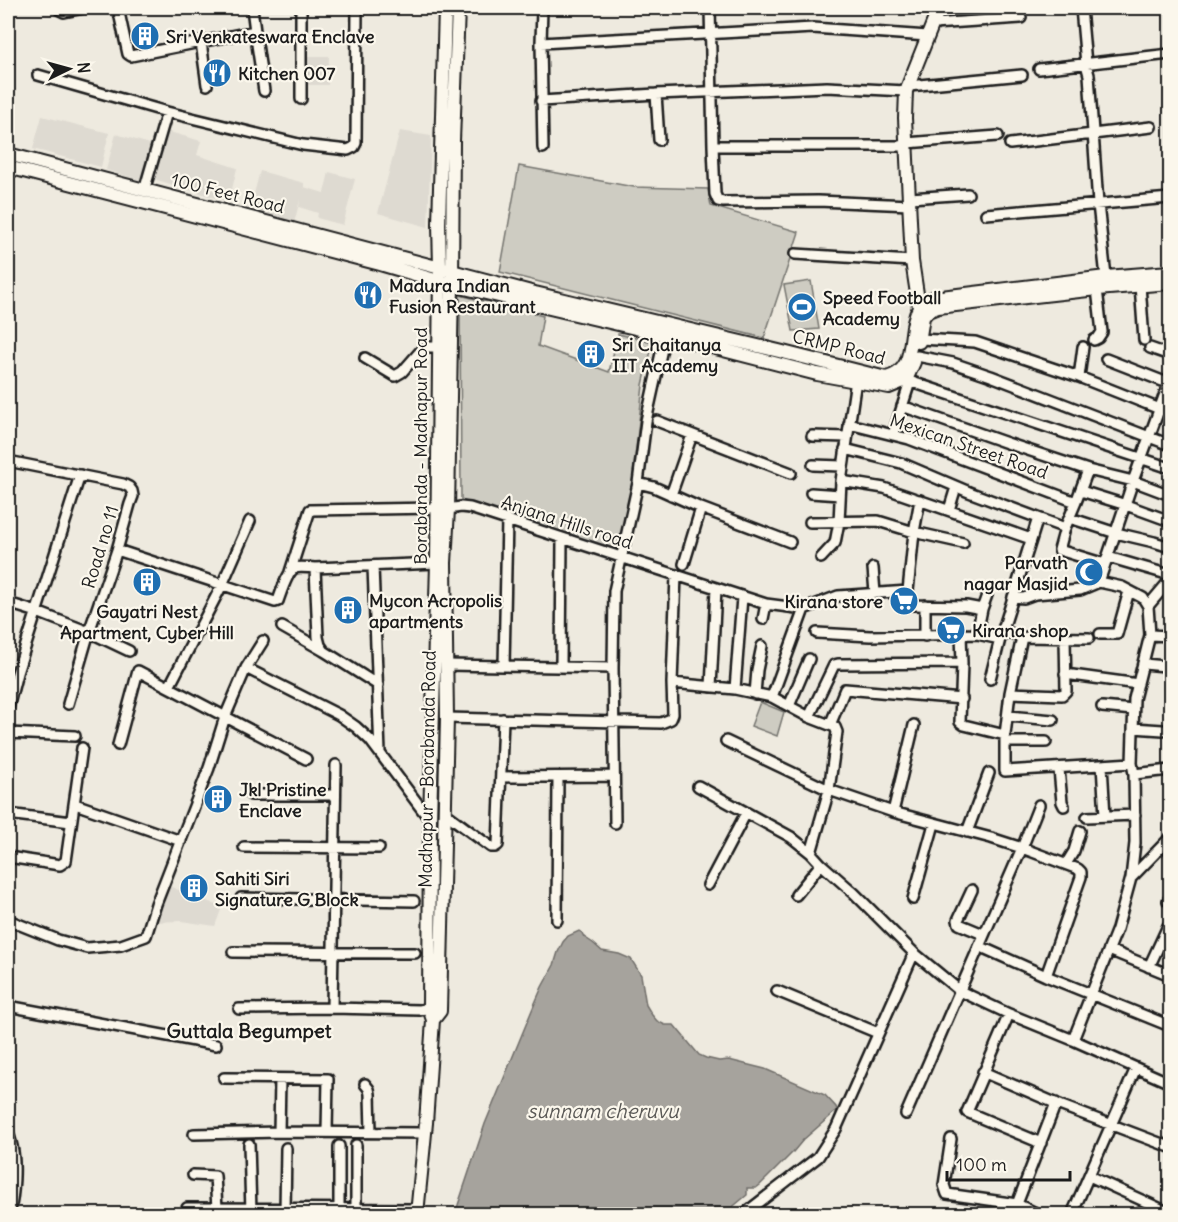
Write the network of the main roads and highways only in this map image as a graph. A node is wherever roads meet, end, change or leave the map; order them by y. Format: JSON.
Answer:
{"nodes":[{"id":1,"x":445,"y":8,"type":"edge"},
{"id":2,"x":458,"y":8,"type":"edge"},
{"id":3,"x":939,"y":8,"type":"edge"},
{"id":4,"x":8,"y":154,"type":"edge"},
{"id":5,"x":8,"y":167,"type":"edge"},
{"id":6,"x":446,"y":269,"type":"junction"},
{"id":7,"x":1170,"y":272,"type":"edge"},
{"id":8,"x":439,"y":281,"type":"junction"},
{"id":9,"x":1170,"y":283,"type":"edge"},
{"id":10,"x":452,"y":285,"type":"junction"},
{"id":11,"x":920,"y":307,"type":"junction"},
{"id":12,"x":443,"y":509,"type":"junction"},
{"id":13,"x":431,"y":1014,"type":"junction"},
{"id":14,"x":418,"y":1212,"type":"edge"}],
"edges":[{"from":1,"to":6,"type":"main road"},
{"from":2,"to":6,"type":"main road"},
{"from":3,"to":11,"type":"main road"},
{"from":4,"to":6,"type":"main road","name":"100 Feet Road"},
{"from":5,"to":8,"type":"main road","name":"100 Feet Road"},
{"from":6,"to":8,"type":"main road"},
{"from":6,"to":10,"type":"main road"},
{"from":6,"to":11,"type":"main road","name":"CRMP Road"},
{"from":7,"to":11,"type":"main road"},
{"from":8,"to":10,"type":"main road","name":"100 Feet Road"},
{"from":8,"to":12,"type":"main road","name":"Borabanda - Madhapur Road"},
{"from":9,"to":10,"type":"main road","name":"CRMP Road"},
{"from":10,"to":12,"type":"main road","name":"Madhapur - Borabanda Road"},
{"from":12,"to":13,"type":"main road","name":"Borabanda - Madhapur Road"},
{"from":12,"to":13,"type":"main road","name":"Madhapur - Borabanda Road"},
{"from":13,"to":14,"type":"main road","name":"Madhapur - Borabanda Road"}]}
